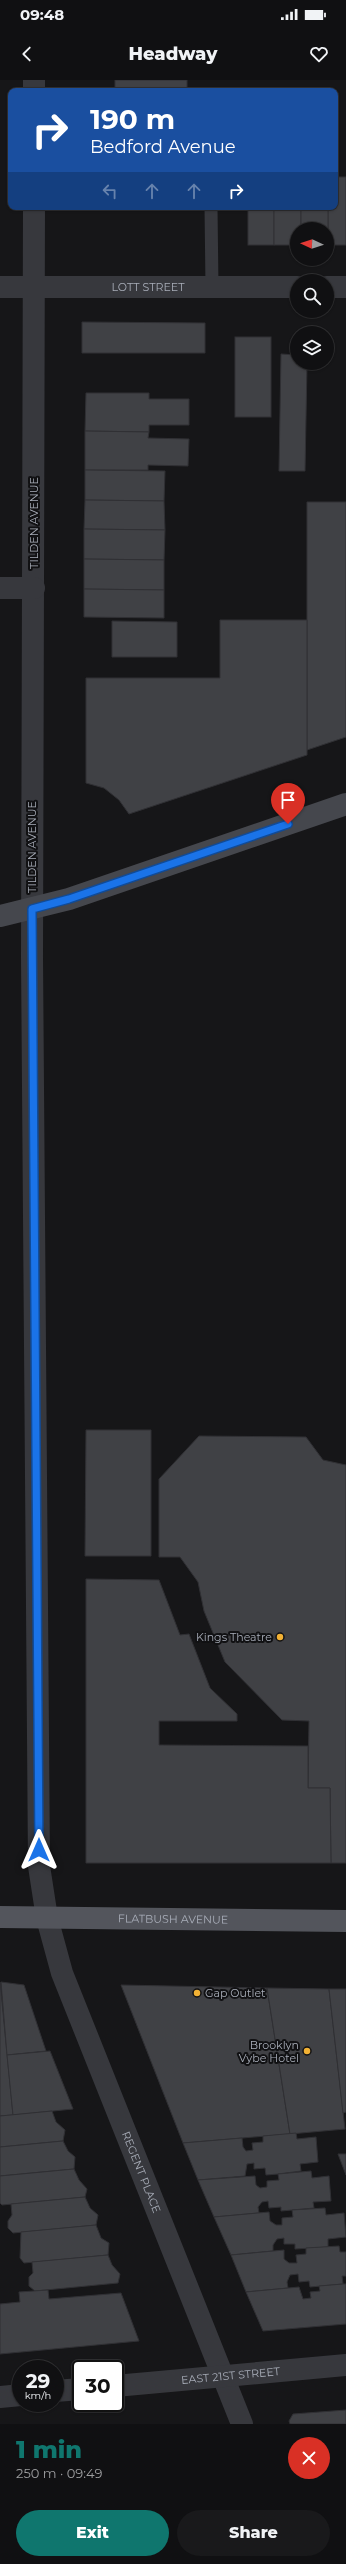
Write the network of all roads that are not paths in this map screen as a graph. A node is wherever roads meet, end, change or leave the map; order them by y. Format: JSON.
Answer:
{"nodes":[{"id":1,"x":34,"y":210,"type":"edge"},
{"id":2,"x":211,"y":210,"type":"edge"},
{"id":3,"x":0,"y":287,"type":"edge"},
{"id":4,"x":34,"y":287,"type":"junction"},
{"id":5,"x":212,"y":287,"type":"junction"},
{"id":6,"x":290,"y":287,"type":"edge"},
{"id":7,"x":334,"y":287,"type":"edge"},
{"id":8,"x":346,"y":287,"type":"edge"},
{"id":9,"x":0,"y":588,"type":"edge"},
{"id":10,"x":34,"y":588,"type":"junction"},
{"id":11,"x":346,"y":804,"type":"edge"},
{"id":12,"x":32,"y":909,"type":"junction"},
{"id":13,"x":0,"y":916,"type":"edge"},
{"id":14,"x":0,"y":1917,"type":"edge"},
{"id":15,"x":47,"y":1918,"type":"junction"},
{"id":16,"x":346,"y":1921,"type":"edge"},
{"id":17,"x":346,"y":2365,"type":"edge"},
{"id":18,"x":225,"y":2376,"type":"junction"},
{"id":19,"x":124,"y":2385,"type":"edge"},
{"id":20,"x":12,"y":2396,"type":"edge"},
{"id":21,"x":0,"y":2397,"type":"edge"},
{"id":22,"x":242,"y":2424,"type":"edge"}],
"edges":[{"from":1,"to":4,"type":"street","name":"TILDEN AVENUE"},
{"from":2,"to":5,"type":"lane"},
{"from":3,"to":4,"type":"street","name":"LOTT STREET"},
{"from":4,"to":5,"type":"street","name":"LOTT STREET"},
{"from":4,"to":10,"type":"street","name":"TILDEN AVENUE"},
{"from":5,"to":6,"type":"street","name":"LOTT STREET"},
{"from":7,"to":8,"type":"street"},
{"from":9,"to":10,"type":"street"},
{"from":10,"to":12,"type":"street","name":"TILDEN AVENUE"},
{"from":11,"to":12,"type":"street"},
{"from":12,"to":13,"type":"street"},
{"from":12,"to":15,"type":"street","name":"TILDEN AVENUE"},
{"from":14,"to":15,"type":"main road","name":"FLATBUSH AVENUE"},
{"from":15,"to":16,"type":"main road","name":"FLATBUSH AVENUE"},
{"from":15,"to":18,"type":"street","name":"REGENT PLACE"},
{"from":17,"to":18,"type":"street","name":"EAST 21ST STREET"},
{"from":18,"to":19,"type":"street","name":"EAST 21ST STREET"},
{"from":18,"to":22,"type":"street","name":"REGENT PLACE"},
{"from":20,"to":21,"type":"street"}]}
